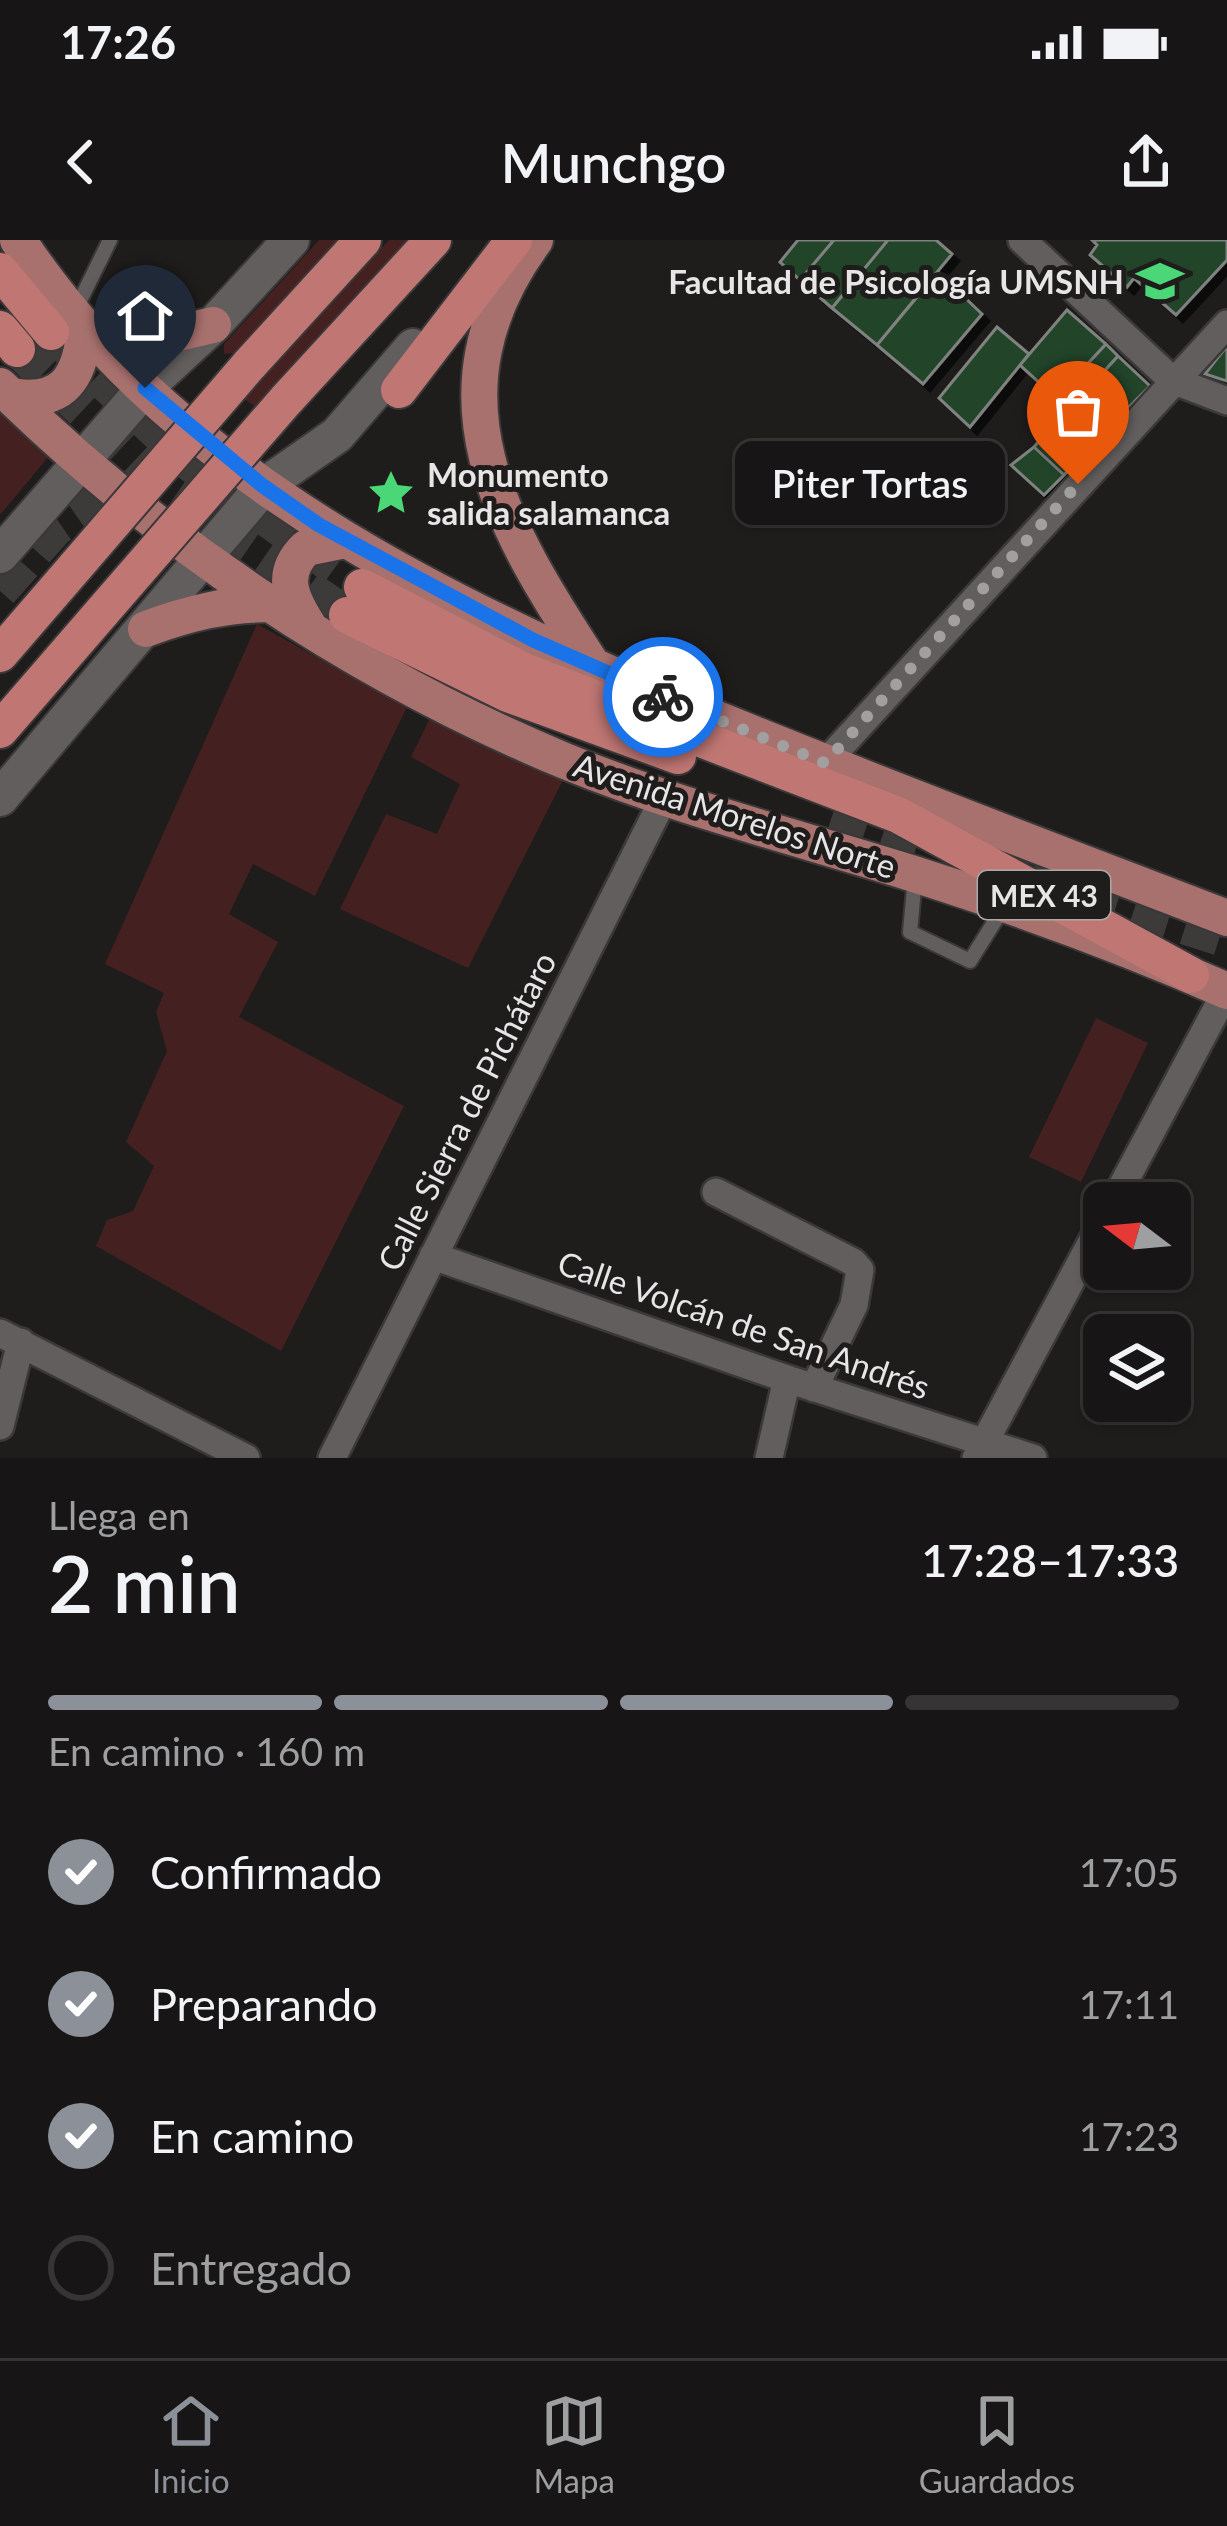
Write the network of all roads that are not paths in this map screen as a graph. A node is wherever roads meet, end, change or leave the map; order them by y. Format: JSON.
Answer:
{"nodes":[{"id":1,"x":18,"y":240,"type":"edge"},
{"id":2,"x":110,"y":240,"type":"edge"},
{"id":3,"x":291,"y":240,"type":"edge"},
{"id":4,"x":363,"y":240,"type":"edge"},
{"id":5,"x":433,"y":240,"type":"edge"},
{"id":6,"x":510,"y":240,"type":"edge"},
{"id":7,"x":536,"y":240,"type":"edge"},
{"id":8,"x":1022,"y":240,"type":"edge"},
{"id":9,"x":0,"y":271,"type":"edge"},
{"id":10,"x":1227,"y":324,"type":"edge"},
{"id":11,"x":70,"y":325,"type":"junction"},
{"id":12,"x":213,"y":325,"type":"junction"},
{"id":13,"x":1172,"y":380,"type":"junction"},
{"id":14,"x":145,"y":388,"type":"junction"},
{"id":15,"x":5,"y":391,"type":"edge"},
{"id":16,"x":399,"y":391,"type":"dead end"},
{"id":17,"x":1227,"y":401,"type":"edge"},
{"id":18,"x":80,"y":463,"type":"junction"},
{"id":19,"x":263,"y":486,"type":"junction"},
{"id":20,"x":346,"y":540,"type":"junction"},
{"id":21,"x":0,"y":555,"type":"edge"},
{"id":22,"x":202,"y":559,"type":"junction"},
{"id":23,"x":272,"y":604,"type":"junction"},
{"id":24,"x":309,"y":627,"type":"junction"},
{"id":25,"x":146,"y":629,"type":"junction"},
{"id":26,"x":0,"y":653,"type":"edge"},
{"id":27,"x":595,"y":669,"type":"junction"},
{"id":28,"x":0,"y":730,"type":"edge"},
{"id":29,"x":825,"y":763,"type":"junction"},
{"id":30,"x":0,"y":798,"type":"edge"},
{"id":31,"x":664,"y":798,"type":"junction"},
{"id":32,"x":833,"y":813,"type":"tunnel mouth"},
{"id":33,"x":915,"y":874,"type":"junction"},
{"id":34,"x":1005,"y":905,"type":"junction"},
{"id":35,"x":1227,"y":918,"type":"edge"},
{"id":36,"x":1191,"y":975,"type":"junction"},
{"id":37,"x":1227,"y":990,"type":"edge"},
{"id":38,"x":1124,"y":1182,"type":"edge"},
{"id":39,"x":716,"y":1192,"type":"dead end"},
{"id":40,"x":433,"y":1256,"type":"junction"},
{"id":41,"x":1083,"y":1259,"type":"edge"},
{"id":42,"x":11,"y":1337,"type":"edge"},
{"id":43,"x":801,"y":1383,"type":"junction"},
{"id":44,"x":0,"y":1426,"type":"edge"},
{"id":45,"x":980,"y":1450,"type":"edge"},
{"id":46,"x":246,"y":1458,"type":"edge"},
{"id":47,"x":332,"y":1458,"type":"edge"},
{"id":48,"x":769,"y":1458,"type":"edge"},
{"id":49,"x":1033,"y":1458,"type":"edge"}],
"edges":[{"from":1,"to":11,"type":"main road"},
{"from":2,"to":11,"type":"lane"},
{"from":3,"to":12,"type":"main road"},
{"from":4,"to":26,"type":"highway","bridge":true},
{"from":5,"to":28,"type":"highway","bridge":true},
{"from":6,"to":16,"type":"highway"},
{"from":6,"to":19,"type":"main road"},
{"from":7,"to":27,"type":"main road"},
{"from":8,"to":13,"type":"street"},
{"from":9,"to":11,"type":"highway"},
{"from":10,"to":13,"type":"street"},
{"from":11,"to":12,"type":"main road"},
{"from":11,"to":14,"type":"main road"},
{"from":11,"to":15,"type":"main road"},
{"from":12,"to":14,"type":"main road"},
{"from":13,"to":17,"type":"street"},
{"from":13,"to":29,"type":"street"},
{"from":14,"to":18,"type":"main road"},
{"from":14,"to":19,"type":"main road"},
{"from":15,"to":18,"type":"main road","name":"Avenida Morelos Norte"},
{"from":18,"to":21,"type":"main road"},
{"from":18,"to":22,"type":"main road","name":"Avenida Morelos Norte"},
{"from":19,"to":20,"type":"main road"},
{"from":19,"to":22,"type":"main road"},
{"from":20,"to":24,"type":"main road"},
{"from":20,"to":27,"type":"main road"},
{"from":22,"to":23,"type":"main road","name":"Avenida Morelos Norte"},
{"from":22,"to":25,"type":"main road"},
{"from":23,"to":24,"type":"main road","name":"Avenida Morelos Norte"},
{"from":23,"to":25,"type":"main road"},
{"from":24,"to":31,"type":"main road","name":"Avenida Morelos Norte"},
{"from":25,"to":30,"type":"main road"},
{"from":27,"to":29,"type":"main road"},
{"from":29,"to":35,"type":"main road"},
{"from":31,"to":33,"type":"main road","name":"Avenida Morelos Norte"},
{"from":31,"to":40,"type":"street","name":"Calle Sierra de Pichátaro"},
{"from":32,"to":36,"type":"highway","number":"MEX 43"},
{"from":33,"to":34,"type":"main road","name":"Avenida Morelos Norte"},
{"from":33,"to":34,"type":"lane"},
{"from":34,"to":36,"type":"main road","name":"Avenida Morelos Norte"},
{"from":36,"to":37,"type":"main road","name":"Avenida Morelos Norte","number":"MEX 43"},
{"from":37,"to":38,"type":"street"},
{"from":39,"to":43,"type":"street"},
{"from":40,"to":43,"type":"street","name":"Calle Volcán de San Andrés"},
{"from":40,"to":47,"type":"street","name":"Calle Sierra de Pichátaro"},
{"from":41,"to":45,"type":"street"},
{"from":42,"to":44,"type":"street"},
{"from":42,"to":46,"type":"street"},
{"from":43,"to":45,"type":"street","name":"Calle Volcán de San Andrés"},
{"from":43,"to":48,"type":"street"},
{"from":45,"to":49,"type":"street","name":"Calle Volcán de San Andrés"}]}
